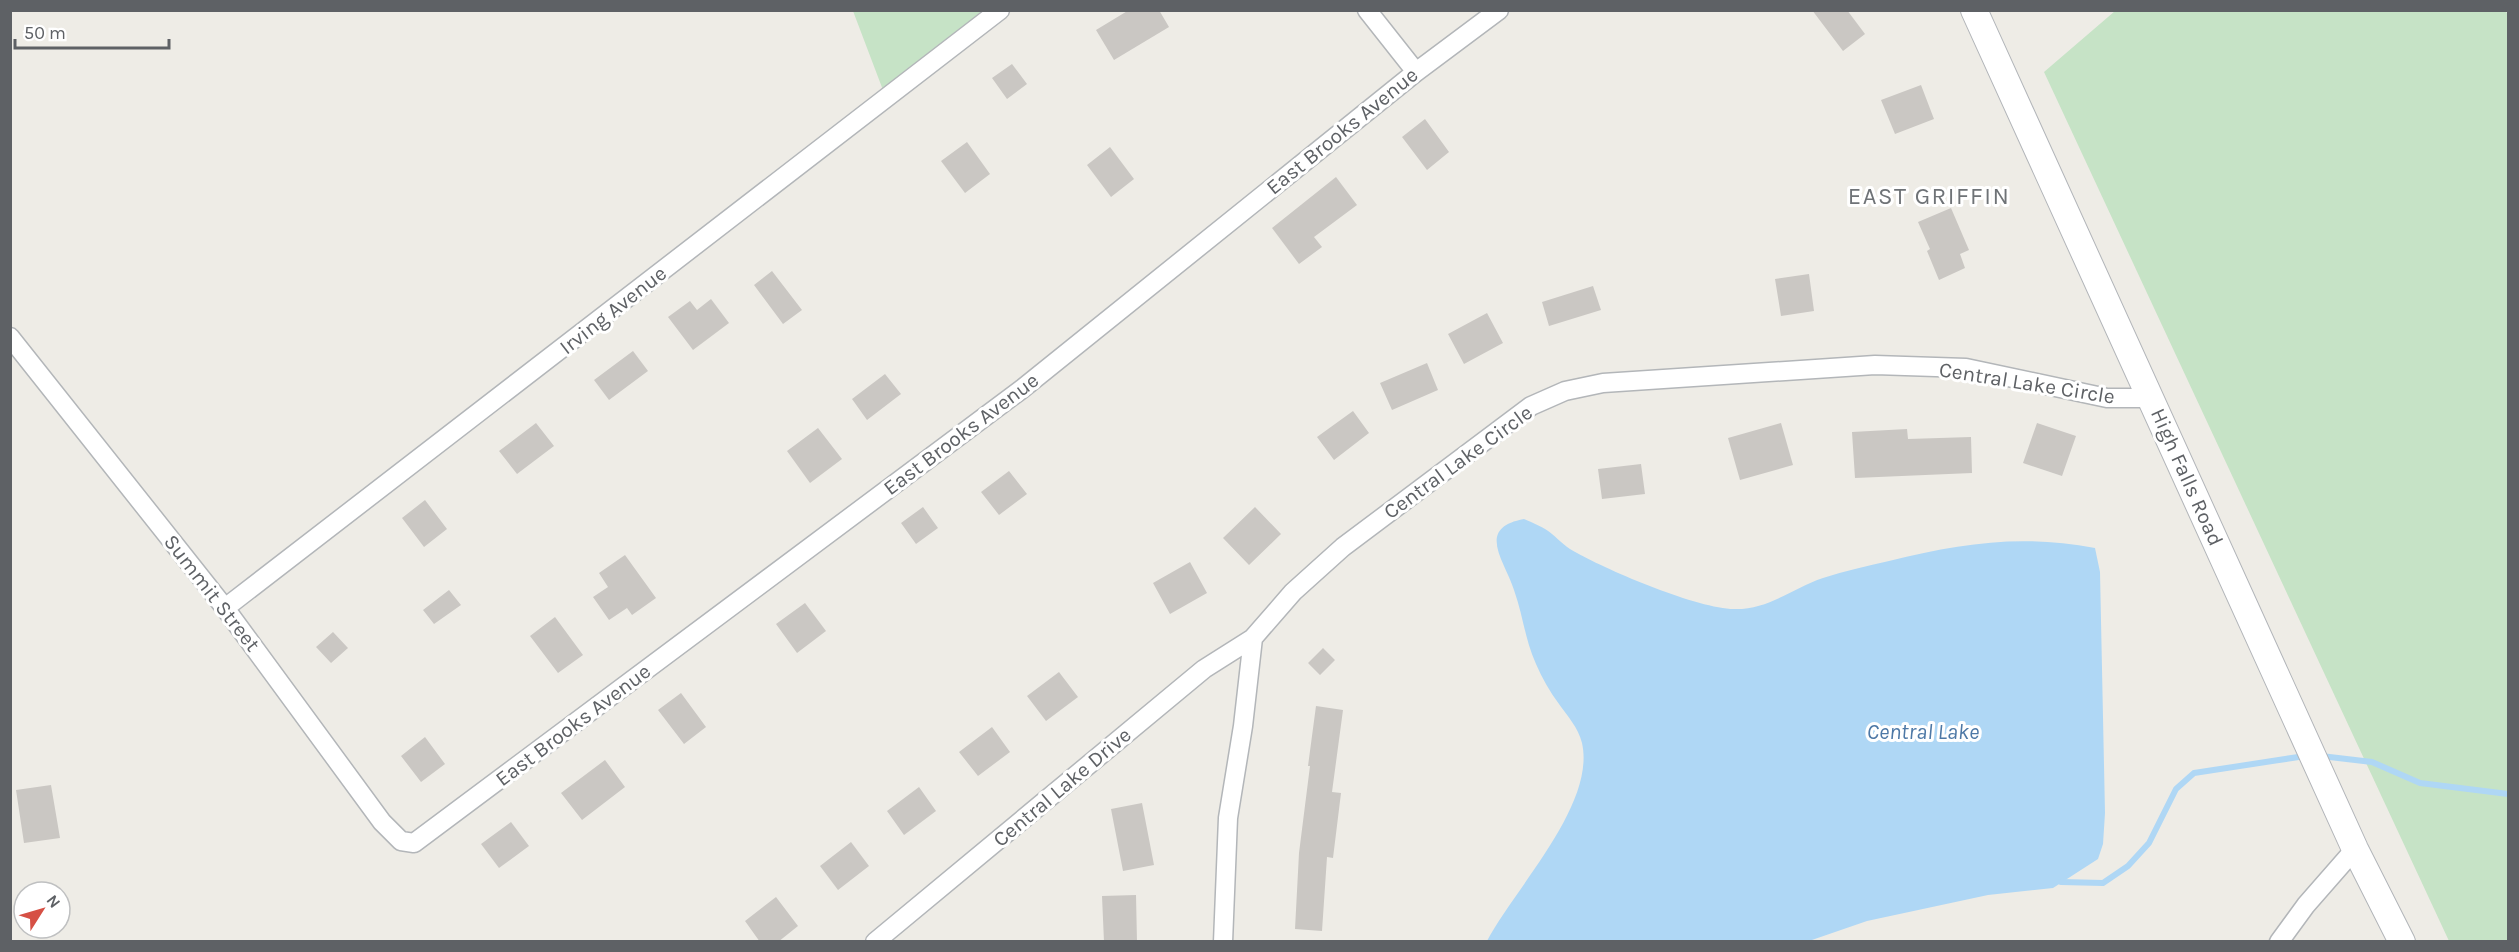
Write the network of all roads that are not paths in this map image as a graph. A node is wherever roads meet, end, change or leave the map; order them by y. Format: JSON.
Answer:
{"nodes":[{"id":1,"x":1000,"y":10,"type":"edge"},
{"id":2,"x":1367,"y":10,"type":"edge"},
{"id":3,"x":1499,"y":10,"type":"edge"},
{"id":4,"x":1974,"y":10,"type":"edge"},
{"id":5,"x":1416,"y":72,"type":"junction"},
{"id":6,"x":10,"y":337,"type":"edge"},
{"id":7,"x":2152,"y":398,"type":"junction"},
{"id":8,"x":225,"y":608,"type":"junction"},
{"id":9,"x":1253,"y":638,"type":"junction"},
{"id":10,"x":414,"y":843,"type":"joint"},
{"id":11,"x":2355,"y":849,"type":"junction"},
{"id":12,"x":875,"y":942,"type":"edge"},
{"id":13,"x":1223,"y":942,"type":"edge"},
{"id":14,"x":2279,"y":942,"type":"edge"},
{"id":15,"x":2402,"y":942,"type":"edge"}],
"edges":[{"from":1,"to":8,"type":"street","name":"Irving Avenue"},
{"from":2,"to":5,"type":"street"},
{"from":3,"to":5,"type":"street","name":"East Brooks Avenue"},
{"from":4,"to":7,"type":"street","name":"High Falls Road"},
{"from":5,"to":10,"type":"street","name":"East Brooks Avenue"},
{"from":6,"to":8,"type":"street","name":"Summit Street"},
{"from":7,"to":9,"type":"street","name":"Central Lake Circle"},
{"from":7,"to":11,"type":"street","name":"High Falls Road"},
{"from":8,"to":10,"type":"street","name":"Summit Street"},
{"from":9,"to":12,"type":"street","name":"Central Lake Drive"},
{"from":9,"to":13,"type":"street"},
{"from":11,"to":14,"type":"street"},
{"from":11,"to":15,"type":"street","name":"High Falls Road"}]}
